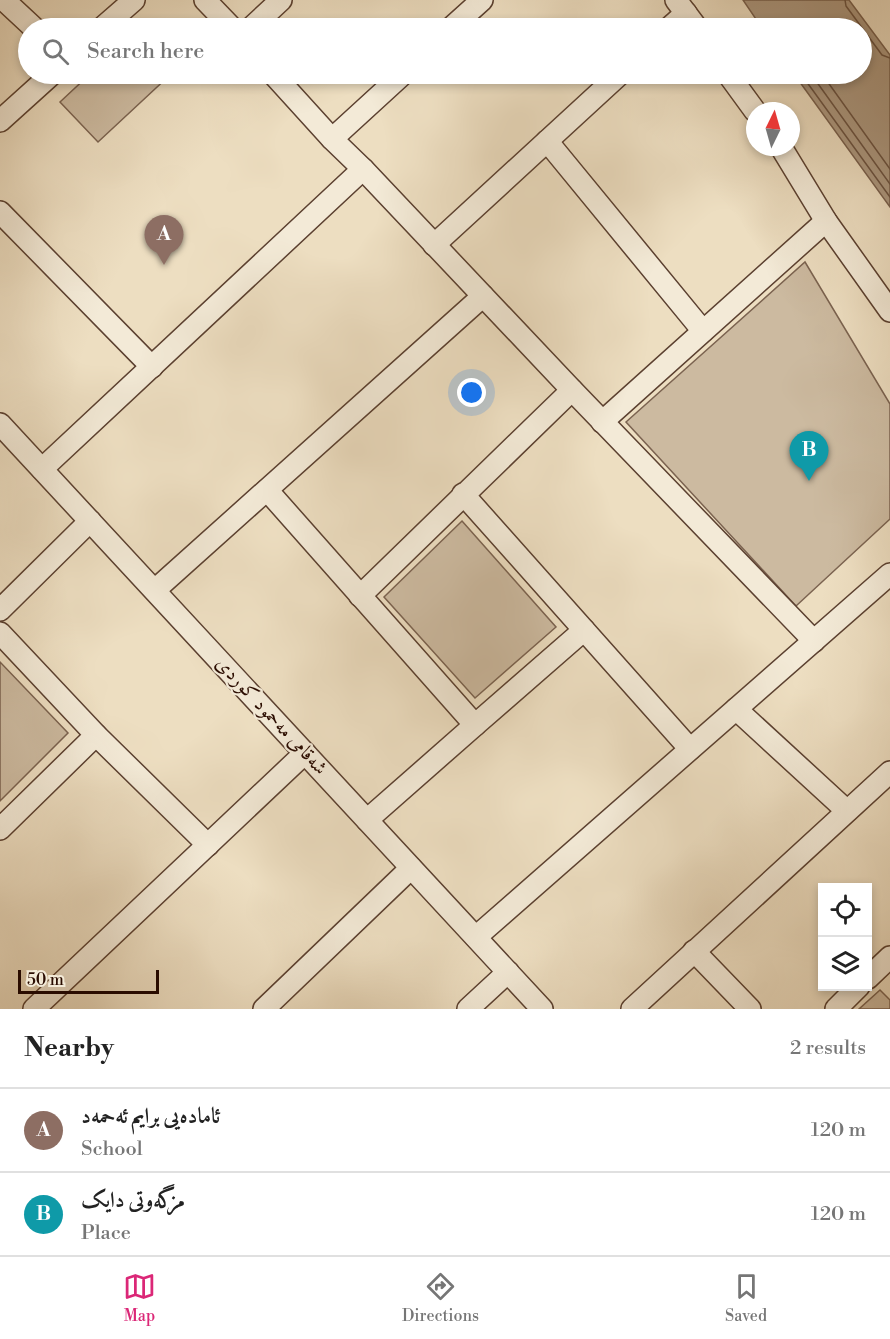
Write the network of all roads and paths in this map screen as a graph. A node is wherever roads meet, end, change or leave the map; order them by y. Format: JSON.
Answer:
{"nodes":[{"id":1,"x":4,"y":0,"type":"edge"},
{"id":2,"x":134,"y":0,"type":"edge"},
{"id":3,"x":205,"y":0,"type":"edge"},
{"id":4,"x":281,"y":0,"type":"edge"},
{"id":5,"x":482,"y":0,"type":"edge"},
{"id":6,"x":23,"y":18,"type":"edge"},
{"id":7,"x":113,"y":18,"type":"edge"},
{"id":8,"x":222,"y":18,"type":"edge"},
{"id":9,"x":262,"y":18,"type":"edge"},
{"id":10,"x":462,"y":18,"type":"edge"},
{"id":11,"x":41,"y":84,"type":"edge"},
{"id":12,"x":282,"y":84,"type":"edge"},
{"id":13,"x":392,"y":84,"type":"edge"},
{"id":14,"x":610,"y":84,"type":"edge"},
{"id":15,"x":735,"y":84,"type":"edge"},
{"id":16,"x":748,"y":102,"type":"edge"},
{"id":17,"x":0,"y":121,"type":"edge"},
{"id":18,"x":332,"y":139,"type":"junction"},
{"id":19,"x":547,"y":141,"type":"junction"},
{"id":20,"x":786,"y":156,"type":"edge"},
{"id":21,"x":363,"y":169,"type":"junction"},
{"id":22,"x":0,"y":212,"type":"edge"},
{"id":23,"x":826,"y":221,"type":"junction"},
{"id":24,"x":434,"y":245,"type":"junction"},
{"id":25,"x":483,"y":296,"type":"junction"},
{"id":26,"x":890,"y":311,"type":"edge"},
{"id":27,"x":703,"y":332,"type":"junction"},
{"id":28,"x":152,"y":367,"type":"junction"},
{"id":29,"x":572,"y":390,"type":"junction"},
{"id":30,"x":602,"y":422,"type":"junction"},
{"id":31,"x":0,"y":424,"type":"edge"},
{"id":32,"x":42,"y":469,"type":"junction"},
{"id":33,"x":267,"y":490,"type":"junction"},
{"id":34,"x":463,"y":494,"type":"junction"},
{"id":35,"x":90,"y":521,"type":"junction"},
{"id":36,"x":890,"y":573,"type":"edge"},
{"id":37,"x":155,"y":591,"type":"junction"},
{"id":38,"x":360,"y":596,"type":"junction"},
{"id":39,"x":0,"y":610,"type":"edge"},
{"id":40,"x":585,"y":630,"type":"junction"},
{"id":41,"x":0,"y":633,"type":"edge"},
{"id":42,"x":814,"y":641,"type":"junction"},
{"id":43,"x":736,"y":709,"type":"junction"},
{"id":44,"x":475,"y":725,"type":"junction"},
{"id":45,"x":96,"y":735,"type":"junction"},
{"id":46,"x":690,"y":749,"type":"junction"},
{"id":47,"x":305,"y":753,"type":"junction"},
{"id":48,"x":890,"y":772,"type":"edge"},
{"id":49,"x":847,"y":811,"type":"junction"},
{"id":50,"x":367,"y":820,"type":"junction"},
{"id":51,"x":0,"y":829,"type":"edge"},
{"id":52,"x":208,"y":845,"type":"junction"},
{"id":53,"x":411,"y":868,"type":"junction"},
{"id":54,"x":476,"y":938,"type":"junction"},
{"id":55,"x":694,"y":951,"type":"junction"},
{"id":56,"x":888,"y":964,"type":"edge"},
{"id":57,"x":508,"y":972,"type":"junction"},
{"id":58,"x":872,"y":975,"type":"edge"},
{"id":59,"x":855,"y":991,"type":"edge"},
{"id":60,"x":34,"y":1009,"type":"edge"},
{"id":61,"x":264,"y":1009,"type":"edge"},
{"id":62,"x":468,"y":1009,"type":"edge"},
{"id":63,"x":542,"y":1009,"type":"edge"},
{"id":64,"x":632,"y":1009,"type":"edge"},
{"id":65,"x":750,"y":1009,"type":"edge"},
{"id":66,"x":836,"y":1009,"type":"edge"}],
"edges":[{"from":1,"to":6,"type":"street"},
{"from":2,"to":7,"type":"street"},
{"from":3,"to":8,"type":"street"},
{"from":4,"to":9,"type":"street"},
{"from":5,"to":10,"type":"street"},
{"from":11,"to":17,"type":"street"},
{"from":12,"to":18,"type":"street"},
{"from":13,"to":18,"type":"street"},
{"from":14,"to":19,"type":"street"},
{"from":15,"to":16,"type":"street"},
{"from":18,"to":21,"type":"street"},
{"from":19,"to":24,"type":"street"},
{"from":19,"to":27,"type":"street"},
{"from":20,"to":23,"type":"street"},
{"from":21,"to":24,"type":"street"},
{"from":21,"to":28,"type":"street"},
{"from":22,"to":28,"type":"street"},
{"from":23,"to":26,"type":"street"},
{"from":23,"to":27,"type":"street"},
{"from":24,"to":25,"type":"street"},
{"from":25,"to":29,"type":"street"},
{"from":25,"to":33,"type":"street"},
{"from":27,"to":30,"type":"street"},
{"from":28,"to":32,"type":"street"},
{"from":29,"to":30,"type":"street"},
{"from":29,"to":34,"type":"street"},
{"from":30,"to":42,"type":"street"},
{"from":31,"to":32,"type":"street","name":"شەقامی مەحمود کوردی"},
{"from":32,"to":35,"type":"street","name":"شەقامی مەحمود کوردی"},
{"from":33,"to":37,"type":"street"},
{"from":33,"to":38,"type":"street"},
{"from":34,"to":38,"type":"street"},
{"from":34,"to":40,"type":"street"},
{"from":35,"to":37,"type":"street","name":"شەقامی مەحمود کوردی"},
{"from":35,"to":39,"type":"street"},
{"from":36,"to":42,"type":"street"},
{"from":37,"to":47,"type":"street","name":"شەقامی مەحمود کوردی"},
{"from":38,"to":44,"type":"street"},
{"from":40,"to":44,"type":"street"},
{"from":40,"to":46,"type":"street"},
{"from":41,"to":45,"type":"street"},
{"from":42,"to":43,"type":"street"},
{"from":43,"to":46,"type":"street"},
{"from":43,"to":49,"type":"street"},
{"from":44,"to":50,"type":"street"},
{"from":45,"to":51,"type":"street"},
{"from":45,"to":52,"type":"street"},
{"from":46,"to":54,"type":"street"},
{"from":47,"to":50,"type":"street","name":"شەقامی مەحمود کوردی"},
{"from":47,"to":52,"type":"street"},
{"from":48,"to":49,"type":"street"},
{"from":49,"to":55,"type":"street"},
{"from":50,"to":53,"type":"street","name":"شەقامی مەحمود کوردی"},
{"from":52,"to":60,"type":"street"},
{"from":53,"to":54,"type":"street","name":"شەقامی مەحمود کوردی"},
{"from":53,"to":61,"type":"street"},
{"from":54,"to":57,"type":"street","name":"شەقامی مەحمود کوردی"},
{"from":55,"to":64,"type":"street"},
{"from":55,"to":65,"type":"street"},
{"from":56,"to":58,"type":"street"},
{"from":57,"to":62,"type":"street"},
{"from":57,"to":63,"type":"street","name":"شەقامی مەحمود کوردی"},
{"from":59,"to":66,"type":"street"}]}
